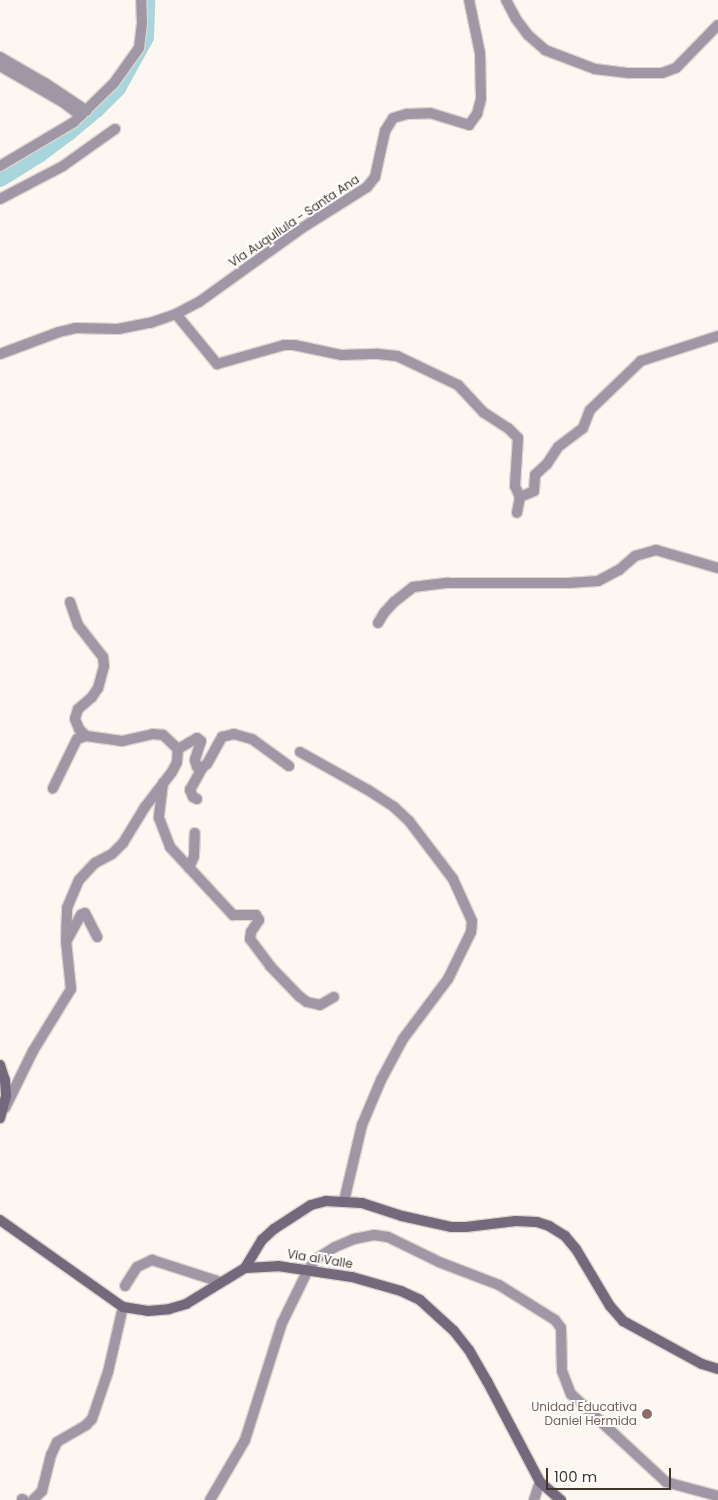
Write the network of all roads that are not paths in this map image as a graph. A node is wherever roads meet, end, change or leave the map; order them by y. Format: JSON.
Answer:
{"nodes":[{"id":1,"x":140,"y":0,"type":"edge"},
{"id":2,"x":469,"y":0,"type":"edge"},
{"id":3,"x":506,"y":0,"type":"edge"},
{"id":4,"x":718,"y":25,"type":"edge"},
{"id":5,"x":0,"y":57,"type":"edge"},
{"id":6,"x":0,"y":66,"type":"edge"},
{"id":7,"x":84,"y":113,"type":"junction"},
{"id":8,"x":115,"y":129,"type":"dead end"},
{"id":9,"x":0,"y":166,"type":"edge"},
{"id":10,"x":0,"y":199,"type":"edge"},
{"id":11,"x":176,"y":314,"type":"junction"},
{"id":12,"x":718,"y":336,"type":"edge"},
{"id":13,"x":0,"y":354,"type":"edge"},
{"id":14,"x":520,"y":497,"type":"junction"},
{"id":15,"x":516,"y":513,"type":"dead end"},
{"id":16,"x":718,"y":568,"type":"edge"},
{"id":17,"x":70,"y":602,"type":"dead end"},
{"id":18,"x":378,"y":623,"type":"dead end"},
{"id":19,"x":86,"y":736,"type":"junction"},
{"id":20,"x":178,"y":749,"type":"junction"},
{"id":21,"x":300,"y":752,"type":"dead end"},
{"id":22,"x":289,"y":766,"type":"dead end"},
{"id":23,"x":202,"y":768,"type":"junction"},
{"id":24,"x":163,"y":782,"type":"junction"},
{"id":25,"x":53,"y":788,"type":"dead end"},
{"id":26,"x":197,"y":799,"type":"dead end"},
{"id":27,"x":195,"y":833,"type":"dead end"},
{"id":28,"x":189,"y":868,"type":"junction"},
{"id":29,"x":97,"y":938,"type":"dead end"},
{"id":30,"x":66,"y":941,"type":"junction"},
{"id":31,"x":334,"y":996,"type":"dead end"},
{"id":32,"x":0,"y":1065,"type":"edge"},
{"id":33,"x":1,"y":1115,"type":"edge"},
{"id":34,"x":344,"y":1201,"type":"junction"},
{"id":35,"x":0,"y":1220,"type":"edge"},
{"id":36,"x":245,"y":1268,"type":"junction"},
{"id":37,"x":308,"y":1270,"type":"junction"},
{"id":38,"x":220,"y":1282,"type":"junction"},
{"id":39,"x":124,"y":1286,"type":"dead end"},
{"id":40,"x":123,"y":1307,"type":"junction"},
{"id":41,"x":718,"y":1369,"type":"edge"},
{"id":42,"x":540,"y":1482,"type":"junction"},
{"id":43,"x":718,"y":1496,"type":"edge"},
{"id":44,"x":33,"y":1500,"type":"edge"},
{"id":45,"x":210,"y":1500,"type":"edge"},
{"id":46,"x":534,"y":1500,"type":"edge"},
{"id":47,"x":561,"y":1500,"type":"edge"}],
"edges":[{"from":1,"to":7,"type":"street"},
{"from":2,"to":11,"type":"street","name":"Vía Auquilula - Santa Ana"},
{"from":3,"to":4,"type":"street"},
{"from":5,"to":7,"type":"street"},
{"from":6,"to":7,"type":"street"},
{"from":7,"to":9,"type":"street"},
{"from":8,"to":10,"type":"street"},
{"from":11,"to":13,"type":"street","name":"Vía Auquilula - Santa Ana"},
{"from":11,"to":14,"type":"street"},
{"from":12,"to":14,"type":"street"},
{"from":14,"to":15,"type":"street"},
{"from":16,"to":18,"type":"street"},
{"from":17,"to":19,"type":"street"},
{"from":19,"to":20,"type":"street"},
{"from":19,"to":25,"type":"street"},
{"from":20,"to":23,"type":"street"},
{"from":20,"to":24,"type":"street"},
{"from":21,"to":34,"type":"street"},
{"from":22,"to":23,"type":"street"},
{"from":23,"to":26,"type":"street"},
{"from":24,"to":28,"type":"street"},
{"from":24,"to":30,"type":"street"},
{"from":27,"to":28,"type":"street"},
{"from":28,"to":31,"type":"street"},
{"from":29,"to":30,"type":"street"},
{"from":30,"to":33,"type":"street"},
{"from":32,"to":33,"type":"main road"},
{"from":34,"to":36,"type":"main road"},
{"from":34,"to":41,"type":"main road"},
{"from":35,"to":40,"type":"main road","name":"Via al Valle"},
{"from":36,"to":37,"type":"main road","name":"Via al Valle"},
{"from":36,"to":38,"type":"main road","name":"Via al Valle"},
{"from":37,"to":42,"type":"main road","name":"Via al Valle"},
{"from":37,"to":43,"type":"street"},
{"from":37,"to":45,"type":"street"},
{"from":38,"to":39,"type":"street"},
{"from":38,"to":40,"type":"main road","name":"Via al Valle"},
{"from":40,"to":44,"type":"street"},
{"from":42,"to":46,"type":"street"},
{"from":42,"to":47,"type":"main road"}]}
